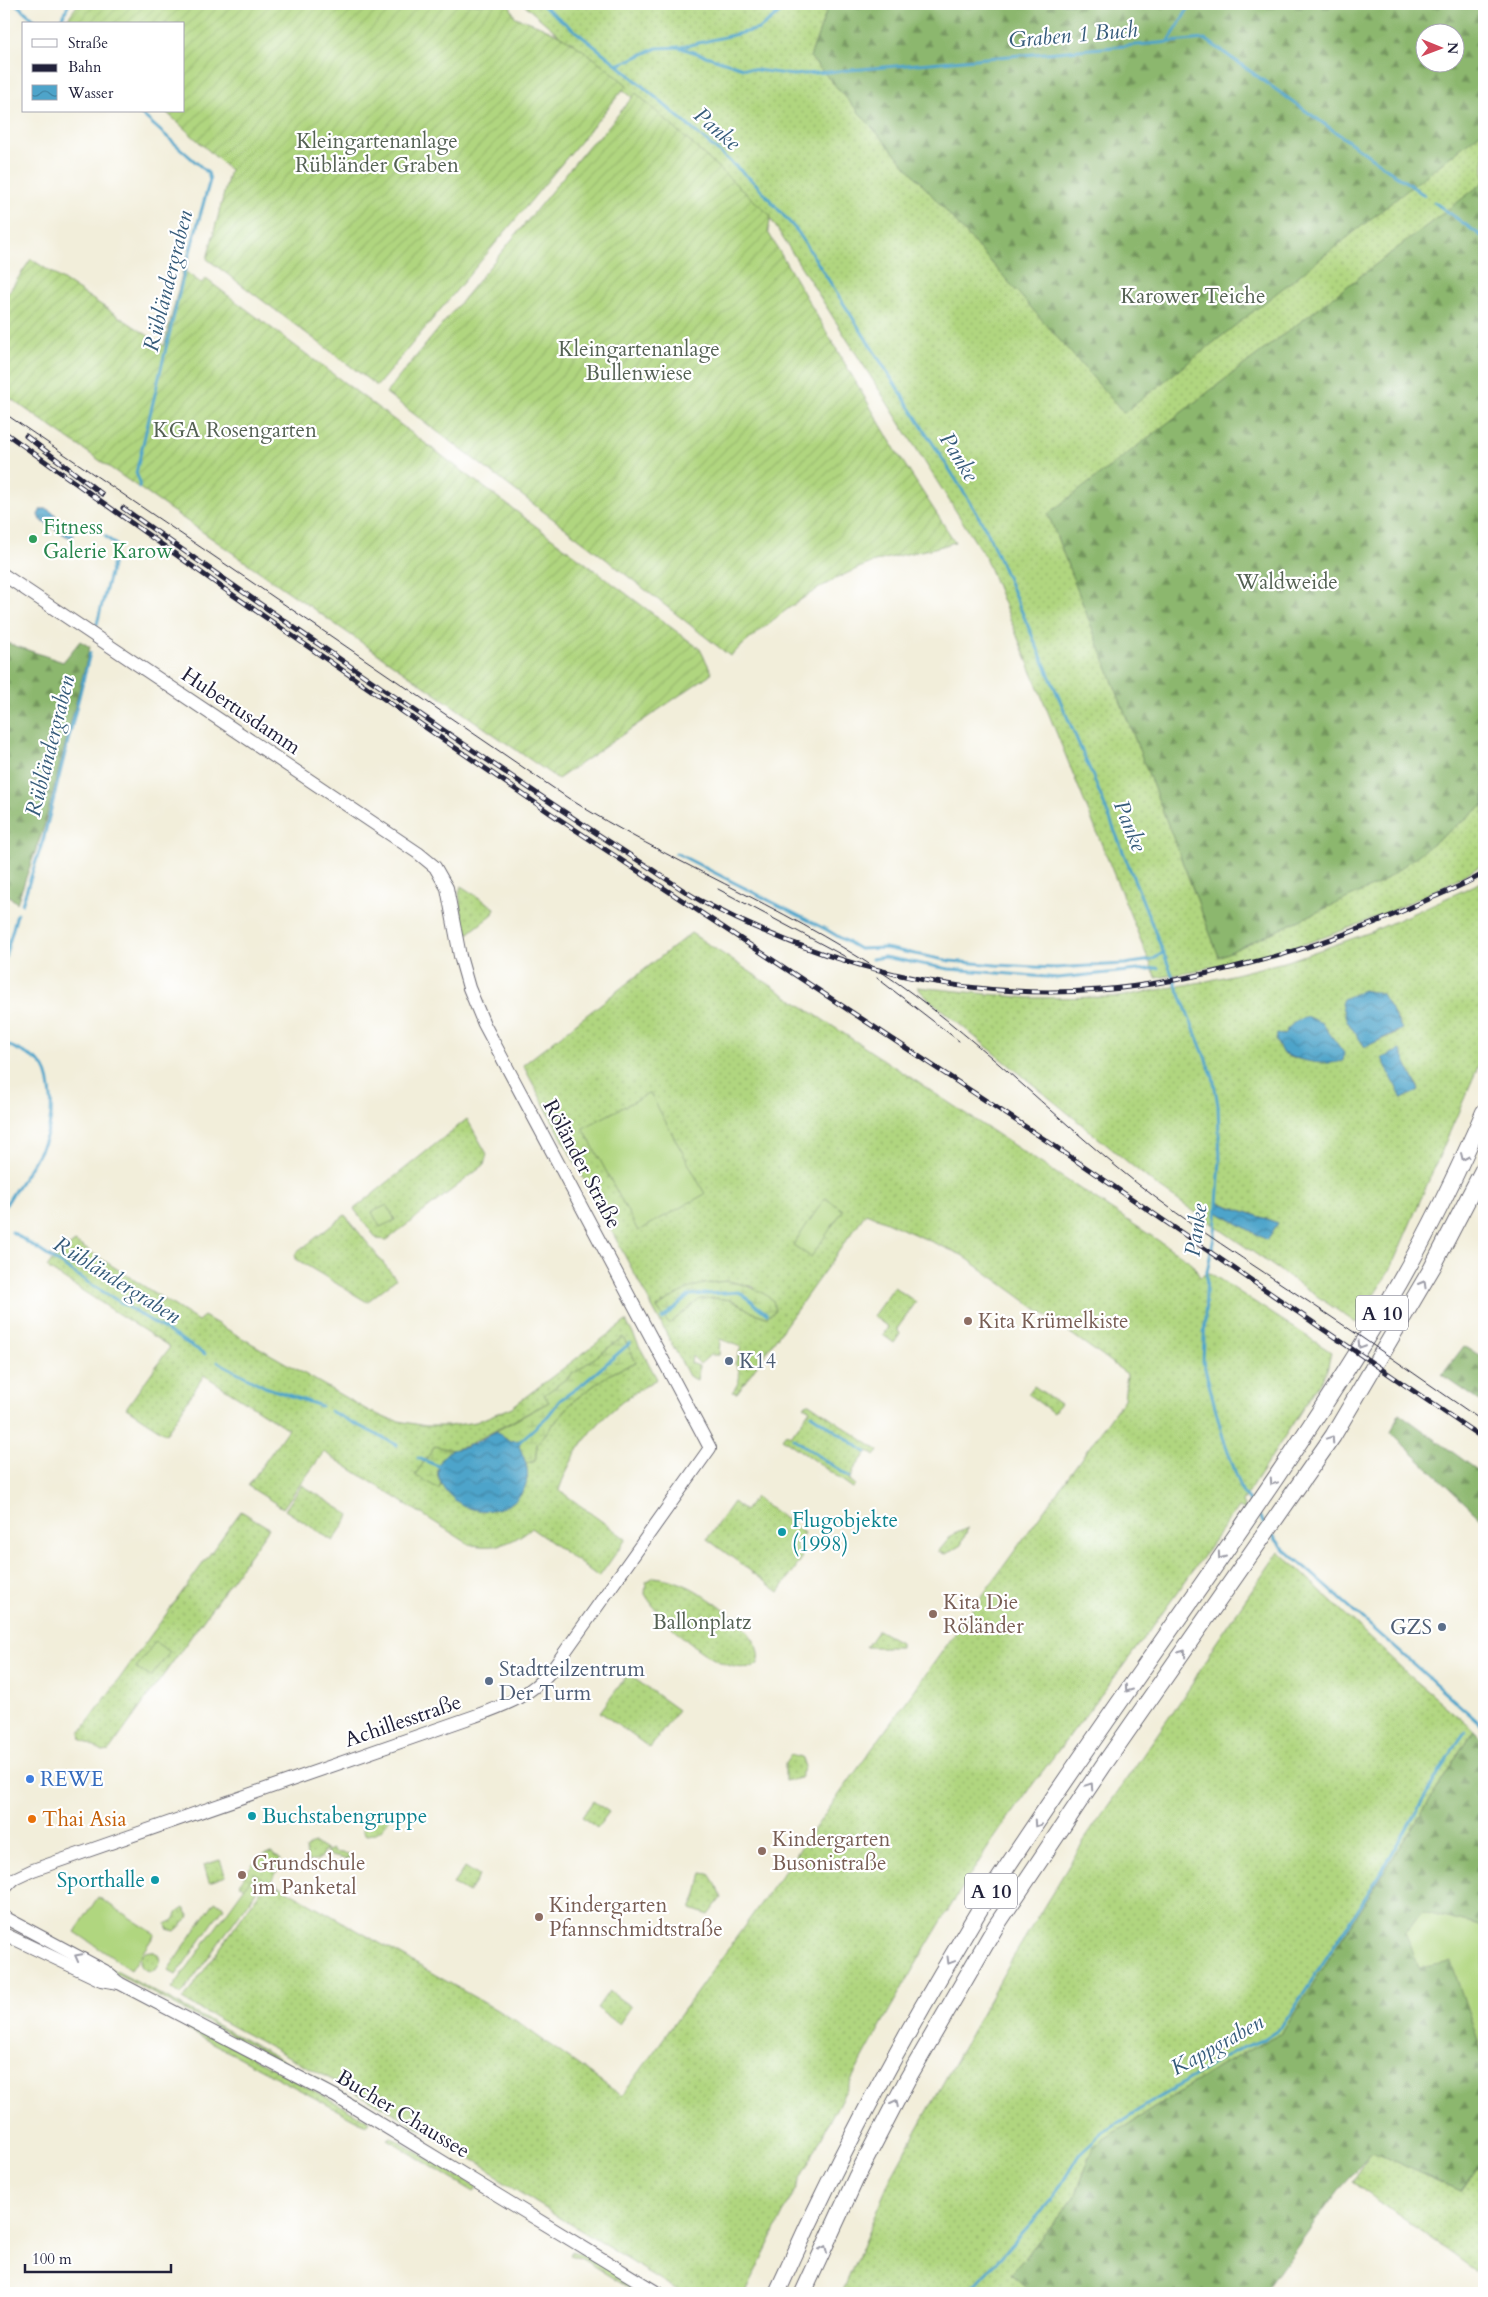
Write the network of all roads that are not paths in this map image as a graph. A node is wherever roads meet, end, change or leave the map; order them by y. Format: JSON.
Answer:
{"nodes":[{"id":1,"x":4,"y":575,"type":"edge"},
{"id":2,"x":447,"y":888,"type":"joint"},
{"id":3,"x":1484,"y":1112,"type":"edge"},
{"id":4,"x":1484,"y":1168,"type":"edge"},
{"id":5,"x":710,"y":1448,"type":"joint"},
{"id":6,"x":4,"y":1889,"type":"edge"},
{"id":7,"x":4,"y":1917,"type":"edge"},
{"id":8,"x":4,"y":1934,"type":"edge"},
{"id":9,"x":119,"y":1983,"type":"junction"},
{"id":10,"x":658,"y":2293,"type":"edge"},
{"id":11,"x":778,"y":2293,"type":"edge"},
{"id":12,"x":804,"y":2293,"type":"edge"}],
"edges":[{"from":1,"to":2,"type":"street","name":"Hubertusdamm"},
{"from":2,"to":5,"type":"street","name":"Röländer Straße"},
{"from":3,"to":11,"type":"highway","number":"A 10","one_way":true},
{"from":12,"to":4,"type":"highway","number":"A 10","one_way":true},
{"from":5,"to":6,"type":"street","name":"Achillesstraße"},
{"from":9,"to":7,"type":"street","name":"Bucher Chaussee","one_way":true},
{"from":8,"to":9,"type":"street","name":"Bucher Chaussee"},
{"from":9,"to":10,"type":"street","name":"Bucher Chaussee"}]}
